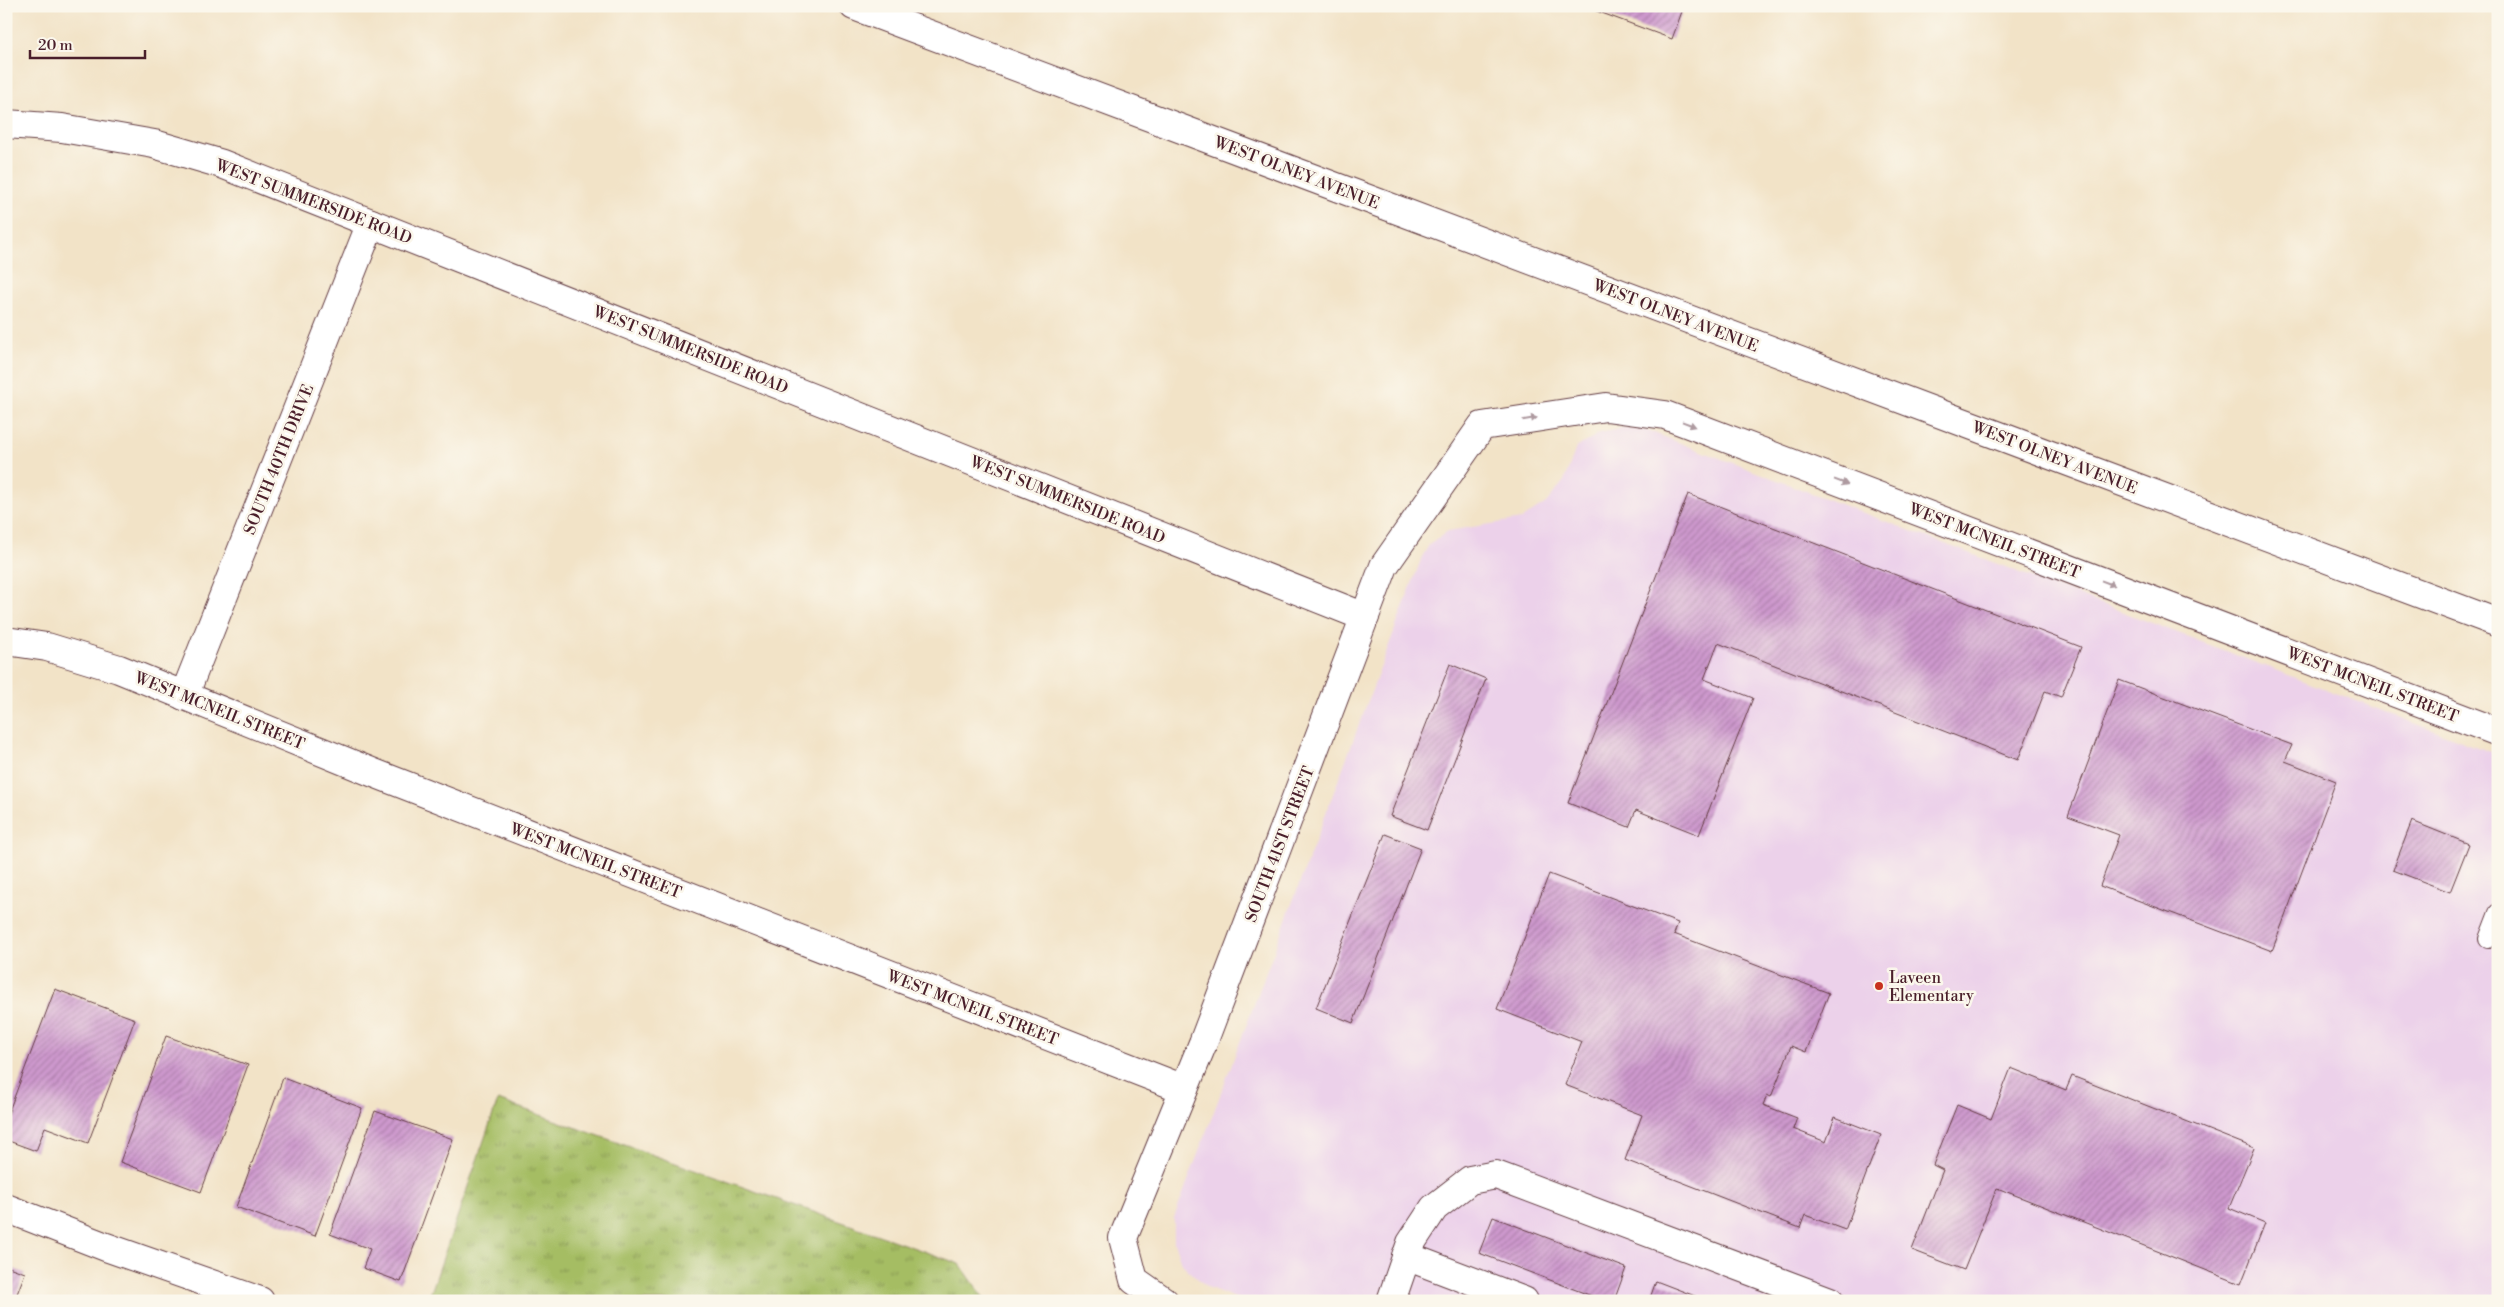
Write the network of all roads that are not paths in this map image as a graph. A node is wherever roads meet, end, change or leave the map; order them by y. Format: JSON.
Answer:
{"nodes":[{"id":1,"x":854,"y":6,"type":"edge"},
{"id":2,"x":6,"y":124,"type":"edge"},
{"id":3,"x":371,"y":222,"type":"junction"},
{"id":4,"x":1482,"y":426,"type":"joint"},
{"id":5,"x":1365,"y":617,"type":"junction"},
{"id":6,"x":2498,"y":623,"type":"edge"},
{"id":7,"x":6,"y":642,"type":"edge"},
{"id":8,"x":184,"y":696,"type":"junction"},
{"id":9,"x":2498,"y":732,"type":"edge"},
{"id":10,"x":2498,"y":913,"type":"edge"},
{"id":11,"x":2488,"y":939,"type":"dead end"},
{"id":12,"x":1184,"y":1089,"type":"junction"},
{"id":13,"x":6,"y":1208,"type":"edge"},
{"id":14,"x":1406,"y":1256,"type":"junction"},
{"id":15,"x":260,"y":1301,"type":"edge"},
{"id":16,"x":1164,"y":1301,"type":"edge"},
{"id":17,"x":1391,"y":1301,"type":"edge"},
{"id":18,"x":1524,"y":1301,"type":"edge"},
{"id":19,"x":1830,"y":1301,"type":"edge"}],
"edges":[{"from":1,"to":6,"type":"street","name":"WEST OLNEY AVENUE"},
{"from":2,"to":3,"type":"street","name":"WEST SUMMERSIDE ROAD"},
{"from":3,"to":5,"type":"street","name":"WEST SUMMERSIDE ROAD"},
{"from":3,"to":8,"type":"street","name":"SOUTH 40TH DRIVE"},
{"from":4,"to":5,"type":"street","name":"SOUTH 41ST STREET"},
{"from":4,"to":9,"type":"street","name":"WEST MCNEIL STREET","one_way":true},
{"from":5,"to":12,"type":"street","name":"SOUTH 41ST STREET"},
{"from":7,"to":8,"type":"street","name":"WEST MCNEIL STREET"},
{"from":8,"to":12,"type":"street","name":"WEST MCNEIL STREET"},
{"from":10,"to":11,"type":"lane"},
{"from":12,"to":16,"type":"street","name":"SOUTH 41ST STREET"},
{"from":13,"to":15,"type":"street"},
{"from":14,"to":17,"type":"street"},
{"from":14,"to":18,"type":"street"},
{"from":14,"to":19,"type":"street"}]}
